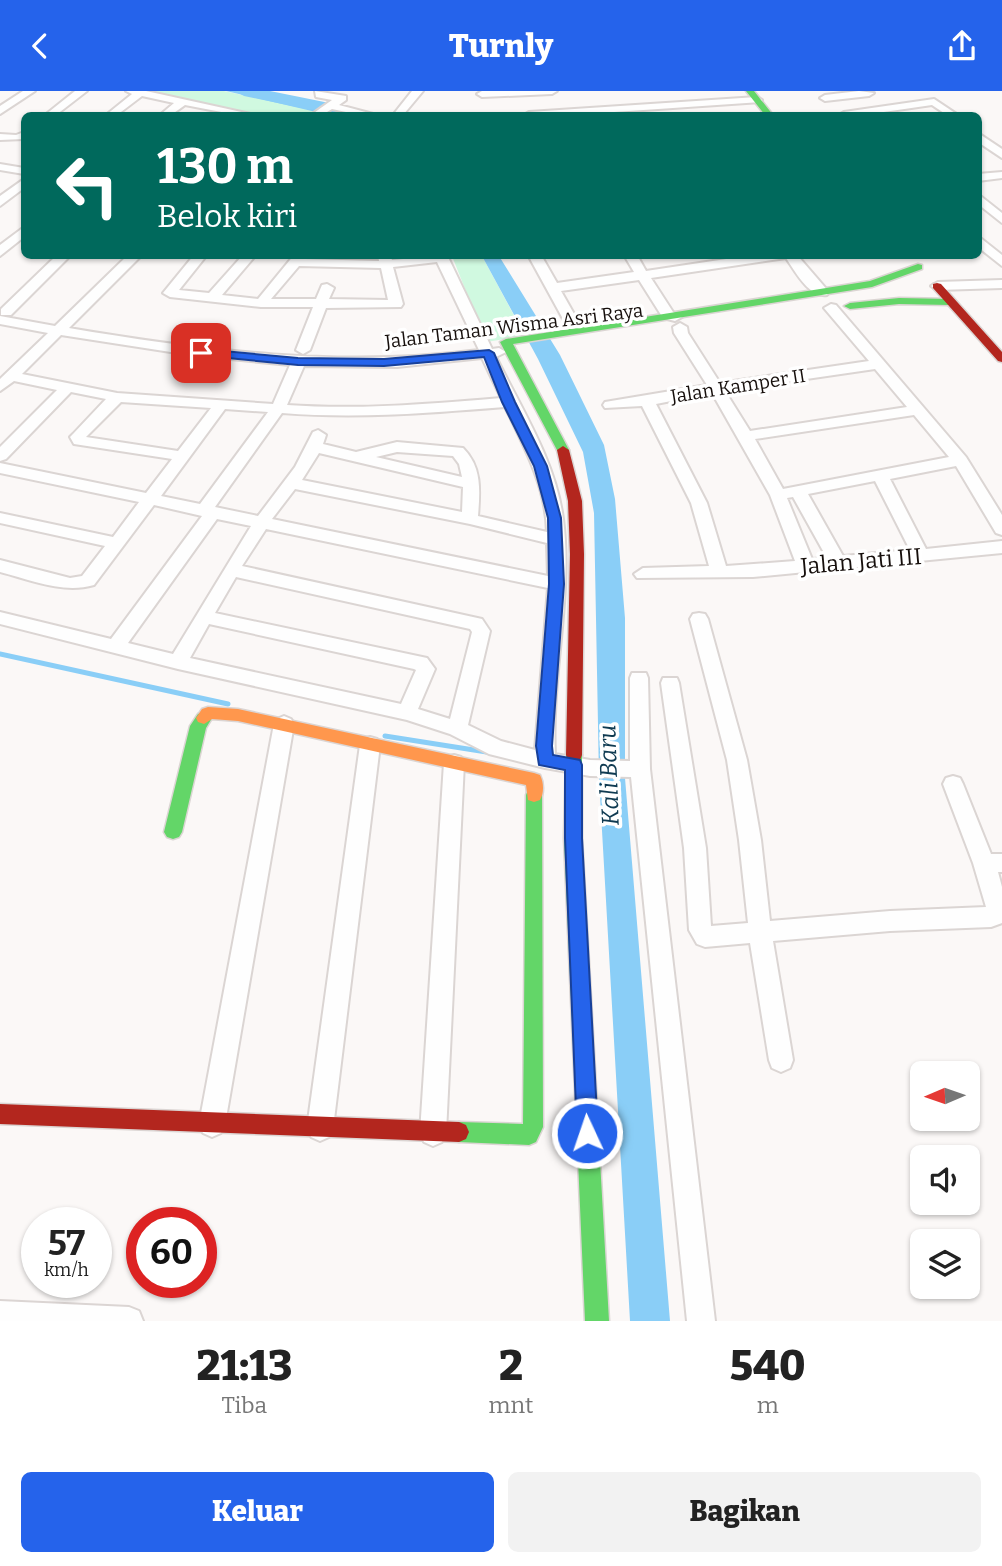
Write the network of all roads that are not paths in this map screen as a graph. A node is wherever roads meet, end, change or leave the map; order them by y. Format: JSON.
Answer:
{"nodes":[{"id":1,"x":30,"y":91,"type":"edge"},
{"id":2,"x":82,"y":91,"type":"edge"},
{"id":3,"x":320,"y":91,"type":"edge"},
{"id":4,"x":418,"y":91,"type":"edge"},
{"id":5,"x":552,"y":91,"type":"edge"},
{"id":6,"x":656,"y":91,"type":"edge"},
{"id":7,"x":135,"y":92,"type":"edge"},
{"id":8,"x":533,"y":92,"type":"edge"},
{"id":9,"x":869,"y":93,"type":"dead end"},
{"id":10,"x":482,"y":94,"type":"dead end"},
{"id":11,"x":821,"y":95,"type":"edge"},
{"id":12,"x":753,"y":96,"type":"edge"},
{"id":13,"x":182,"y":102,"type":"junction"},
{"id":14,"x":331,"y":106,"type":"junction"},
{"id":15,"x":0,"y":111,"type":"edge"},
{"id":16,"x":668,"y":111,"type":"edge"},
{"id":17,"x":54,"y":112,"type":"edge"},
{"id":18,"x":114,"y":112,"type":"edge"},
{"id":19,"x":169,"y":112,"type":"edge"},
{"id":20,"x":222,"y":112,"type":"edge"},
{"id":21,"x":322,"y":112,"type":"edge"},
{"id":22,"x":358,"y":112,"type":"edge"},
{"id":23,"x":400,"y":112,"type":"edge"},
{"id":24,"x":543,"y":112,"type":"edge"},
{"id":25,"x":637,"y":112,"type":"edge"},
{"id":26,"x":766,"y":112,"type":"edge"},
{"id":27,"x":841,"y":112,"type":"edge"},
{"id":28,"x":865,"y":112,"type":"edge"},
{"id":29,"x":948,"y":112,"type":"edge"},
{"id":30,"x":21,"y":136,"type":"edge"},
{"id":31,"x":0,"y":137,"type":"edge"},
{"id":32,"x":982,"y":139,"type":"edge"},
{"id":33,"x":982,"y":158,"type":"edge"},
{"id":34,"x":0,"y":167,"type":"edge"},
{"id":35,"x":21,"y":170,"type":"edge"},
{"id":36,"x":1000,"y":177,"type":"edge"},
{"id":37,"x":982,"y":178,"type":"edge"},
{"id":38,"x":21,"y":185,"type":"edge"},
{"id":39,"x":1,"y":200,"type":"edge"},
{"id":40,"x":21,"y":202,"type":"edge"},
{"id":41,"x":982,"y":202,"type":"edge"},
{"id":42,"x":1002,"y":219,"type":"edge"},
{"id":43,"x":21,"y":234,"type":"edge"},
{"id":44,"x":982,"y":244,"type":"edge"},
{"id":45,"x":0,"y":252,"type":"edge"},
{"id":46,"x":61,"y":259,"type":"edge"},
{"id":47,"x":132,"y":259,"type":"edge"},
{"id":48,"x":198,"y":259,"type":"edge"},
{"id":49,"x":246,"y":259,"type":"edge"},
{"id":50,"x":299,"y":259,"type":"edge"},
{"id":51,"x":403,"y":259,"type":"edge"},
{"id":52,"x":441,"y":259,"type":"edge"},
{"id":53,"x":538,"y":259,"type":"edge"},
{"id":54,"x":632,"y":259,"type":"edge"},
{"id":55,"x":757,"y":259,"type":"edge"},
{"id":56,"x":793,"y":259,"type":"edge"},
{"id":57,"x":385,"y":260,"type":"edge"},
{"id":58,"x":912,"y":261,"type":"edge"},
{"id":59,"x":1002,"y":262,"type":"edge"},
{"id":60,"x":643,"y":276,"type":"junction"},
{"id":61,"x":1002,"y":284,"type":"edge"},
{"id":62,"x":937,"y":286,"type":"junction"},
{"id":63,"x":327,"y":288,"type":"dead end"},
{"id":64,"x":552,"y":288,"type":"junction"},
{"id":65,"x":822,"y":292,"type":"junction"},
{"id":66,"x":213,"y":297,"type":"junction"},
{"id":67,"x":950,"y":302,"type":"junction"},
{"id":68,"x":261,"y":303,"type":"junction"},
{"id":69,"x":320,"y":305,"type":"junction"},
{"id":70,"x":817,"y":310,"type":"junction"},
{"id":71,"x":2,"y":314,"type":"edge"},
{"id":72,"x":678,"y":322,"type":"junction"},
{"id":73,"x":60,"y":327,"type":"junction"},
{"id":74,"x":561,"y":337,"type":"junction"},
{"id":75,"x":516,"y":345,"type":"junction"},
{"id":76,"x":487,"y":349,"type":"junction"},
{"id":77,"x":301,"y":356,"type":"junction"},
{"id":78,"x":1002,"y":359,"type":"edge"},
{"id":79,"x":881,"y":364,"type":"junction"},
{"id":80,"x":6,"y":382,"type":"edge"},
{"id":81,"x":68,"y":387,"type":"junction"},
{"id":82,"x":715,"y":388,"type":"junction"},
{"id":83,"x":117,"y":397,"type":"junction"},
{"id":84,"x":647,"y":401,"type":"junction"},
{"id":85,"x":508,"y":402,"type":"junction"},
{"id":86,"x":221,"y":405,"type":"junction"},
{"id":87,"x":610,"y":405,"type":"dead end"},
{"id":88,"x":278,"y":409,"type":"junction"},
{"id":89,"x":920,"y":409,"type":"junction"},
{"id":90,"x":746,"y":436,"type":"junction"},
{"id":91,"x":186,"y":450,"type":"junction"},
{"id":92,"x":0,"y":456,"type":"edge"},
{"id":93,"x":358,"y":456,"type":"junction"},
{"id":94,"x":960,"y":460,"type":"junction"},
{"id":95,"x":0,"y":468,"type":"edge"},
{"id":96,"x":880,"y":475,"type":"junction"},
{"id":97,"x":289,"y":483,"type":"junction"},
{"id":98,"x":471,"y":484,"type":"junction"},
{"id":99,"x":799,"y":491,"type":"junction"},
{"id":100,"x":778,"y":495,"type":"junction"},
{"id":101,"x":149,"y":499,"type":"junction"},
{"id":102,"x":208,"y":512,"type":"junction"},
{"id":103,"x":0,"y":518,"type":"edge"},
{"id":104,"x":470,"y":519,"type":"junction"},
{"id":105,"x":262,"y":523,"type":"junction"},
{"id":106,"x":1002,"y":529,"type":"edge"},
{"id":107,"x":557,"y":540,"type":"junction"},
{"id":108,"x":117,"y":543,"type":"junction"},
{"id":109,"x":1002,"y":547,"type":"edge"},
{"id":110,"x":921,"y":556,"type":"junction"},
{"id":111,"x":838,"y":562,"type":"junction"},
{"id":112,"x":0,"y":566,"type":"edge"},
{"id":113,"x":807,"y":567,"type":"junction"},
{"id":114,"x":232,"y":571,"type":"junction"},
{"id":115,"x":719,"y":571,"type":"junction"},
{"id":116,"x":643,"y":573,"type":"dead end"},
{"id":117,"x":556,"y":584,"type":"junction"},
{"id":118,"x":204,"y":617,"type":"junction"},
{"id":119,"x":0,"y":618,"type":"edge"},
{"id":120,"x":699,"y":619,"type":"dead end"},
{"id":121,"x":116,"y":646,"type":"junction"},
{"id":122,"x":178,"y":662,"type":"junction"},
{"id":123,"x":639,"y":678,"type":"dead end"},
{"id":124,"x":670,"y":683,"type":"dead end"},
{"id":125,"x":407,"y":713,"type":"junction"},
{"id":126,"x":284,"y":724,"type":"junction"},
{"id":127,"x":457,"y":729,"type":"junction"},
{"id":128,"x":370,"y":745,"type":"junction"},
{"id":129,"x":545,"y":760,"type":"junction"},
{"id":130,"x":454,"y":763,"type":"junction"},
{"id":131,"x":582,"y":766,"type":"junction"},
{"id":132,"x":634,"y":769,"type":"junction"},
{"id":133,"x":953,"y":785,"type":"dead end"},
{"id":134,"x":173,"y":832,"type":"dead end"},
{"id":135,"x":993,"y":863,"type":"edge"},
{"id":136,"x":760,"y":933,"type":"junction"},
{"id":137,"x":781,"y":1060,"type":"dead end"},
{"id":138,"x":0,"y":1114,"type":"edge"},
{"id":139,"x":212,"y":1124,"type":"junction"},
{"id":140,"x":320,"y":1128,"type":"junction"},
{"id":141,"x":433,"y":1133,"type":"junction"},
{"id":142,"x":0,"y":1315,"type":"edge"},
{"id":143,"x":129,"y":1321,"type":"edge"},
{"id":144,"x":597,"y":1321,"type":"edge"},
{"id":145,"x":701,"y":1321,"type":"edge"}],
"edges":[{"from":1,"to":15,"type":"street"},
{"from":2,"to":17,"type":"street"},
{"from":3,"to":14,"type":"street"},
{"from":4,"to":23,"type":"street"},
{"from":5,"to":8,"type":"street"},
{"from":6,"to":16,"type":"street"},
{"from":7,"to":13,"type":"street"},
{"from":7,"to":18,"type":"street"},
{"from":8,"to":10,"type":"street"},
{"from":8,"to":24,"type":"street"},
{"from":9,"to":11,"type":"street"},
{"from":11,"to":27,"type":"street"},
{"from":12,"to":16,"type":"street"},
{"from":12,"to":26,"type":"main road"},
{"from":13,"to":19,"type":"street"},
{"from":13,"to":20,"type":"street"},
{"from":14,"to":21,"type":"street"},
{"from":14,"to":22,"type":"street"},
{"from":16,"to":25,"type":"street"},
{"from":28,"to":29,"type":"street"},
{"from":30,"to":31,"type":"street"},
{"from":32,"to":33,"type":"street"},
{"from":34,"to":35,"type":"street"},
{"from":36,"to":37,"type":"street"},
{"from":38,"to":39,"type":"street"},
{"from":39,"to":40,"type":"street"},
{"from":41,"to":42,"type":"street"},
{"from":43,"to":45,"type":"street"},
{"from":44,"to":59,"type":"street"},
{"from":46,"to":71,"type":"street"},
{"from":47,"to":73,"type":"street"},
{"from":48,"to":66,"type":"street"},
{"from":49,"to":66,"type":"street"},
{"from":50,"to":57,"type":"street"},
{"from":50,"to":68,"type":"street"},
{"from":51,"to":57,"type":"street"},
{"from":52,"to":76,"type":"street"},
{"from":53,"to":64,"type":"street"},
{"from":54,"to":60,"type":"street"},
{"from":55,"to":60,"type":"street"},
{"from":56,"to":65,"type":"street"},
{"from":57,"to":69,"type":"street"},
{"from":58,"to":62,"type":"main road"},
{"from":58,"to":65,"type":"main road","name":"Jalan Taman Wisma Asri Raya"},
{"from":60,"to":64,"type":"street"},
{"from":60,"to":72,"type":"street"},
{"from":61,"to":62,"type":"street"},
{"from":62,"to":67,"type":"main road"},
{"from":63,"to":69,"type":"street"},
{"from":64,"to":74,"type":"street"},
{"from":65,"to":72,"type":"main road","name":"Jalan Taman Wisma Asri Raya"},
{"from":66,"to":68,"type":"street"},
{"from":67,"to":70,"type":"main road","name":"Jalan Taman Wisma Asri Raya"},
{"from":67,"to":78,"type":"main road"},
{"from":68,"to":69,"type":"street"},
{"from":69,"to":77,"type":"street"},
{"from":70,"to":72,"type":"main road","name":"Jalan Taman Wisma Asri Raya"},
{"from":70,"to":79,"type":"street"},
{"from":71,"to":73,"type":"street","name":"Jalan Taman Wisma Asri Raya"},
{"from":72,"to":74,"type":"main road","name":"Jalan Taman Wisma Asri Raya"},
{"from":72,"to":82,"type":"street"},
{"from":73,"to":77,"type":"street","name":"Jalan Taman Wisma Asri Raya"},
{"from":73,"to":80,"type":"street"},
{"from":74,"to":75,"type":"main road","name":"Jalan Taman Wisma Asri Raya"},
{"from":75,"to":76,"type":"street","name":"Jalan Taman Wisma Asri Raya"},
{"from":75,"to":131,"type":"main road"},
{"from":76,"to":77,"type":"street","name":"Jalan Taman Wisma Asri Raya"},
{"from":76,"to":85,"type":"street"},
{"from":77,"to":88,"type":"street"},
{"from":79,"to":82,"type":"street","name":"Jalan Kamper II"},
{"from":79,"to":89,"type":"street"},
{"from":80,"to":81,"type":"street"},
{"from":81,"to":83,"type":"street"},
{"from":81,"to":92,"type":"street"},
{"from":82,"to":84,"type":"street","name":"Jalan Kamper II"},
{"from":82,"to":90,"type":"street"},
{"from":83,"to":86,"type":"street"},
{"from":83,"to":91,"type":"street"},
{"from":84,"to":87,"type":"street"},
{"from":84,"to":115,"type":"street","name":"Jalan Kamper II"},
{"from":85,"to":88,"type":"street"},
{"from":85,"to":107,"type":"street"},
{"from":86,"to":88,"type":"street"},
{"from":86,"to":91,"type":"street"},
{"from":88,"to":102,"type":"street"},
{"from":89,"to":90,"type":"street"},
{"from":89,"to":94,"type":"street"},
{"from":90,"to":100,"type":"street"},
{"from":91,"to":101,"type":"street"},
{"from":93,"to":97,"type":"street"},
{"from":93,"to":98,"type":"street"},
{"from":93,"to":98,"type":"street"},
{"from":94,"to":96,"type":"street"},
{"from":94,"to":106,"type":"street"},
{"from":95,"to":101,"type":"street"},
{"from":96,"to":99,"type":"street"},
{"from":96,"to":110,"type":"street"},
{"from":97,"to":104,"type":"street"},
{"from":97,"to":105,"type":"street"},
{"from":98,"to":104,"type":"street"},
{"from":99,"to":100,"type":"street"},
{"from":99,"to":111,"type":"street"},
{"from":100,"to":113,"type":"street"},
{"from":101,"to":102,"type":"street"},
{"from":101,"to":108,"type":"street"},
{"from":102,"to":105,"type":"street"},
{"from":102,"to":121,"type":"street"},
{"from":103,"to":108,"type":"street"},
{"from":104,"to":107,"type":"street"},
{"from":105,"to":114,"type":"street"},
{"from":105,"to":117,"type":"street"},
{"from":107,"to":117,"type":"street"},
{"from":108,"to":112,"type":"street"},
{"from":109,"to":110,"type":"street","name":"Jalan Jati III"},
{"from":110,"to":111,"type":"street","name":"Jalan Jati III"},
{"from":111,"to":113,"type":"street","name":"Jalan Jati III"},
{"from":113,"to":115,"type":"street","name":"Jalan Jati III"},
{"from":114,"to":118,"type":"street"},
{"from":114,"to":127,"type":"street"},
{"from":115,"to":116,"type":"street","name":"Jalan Jati III"},
{"from":117,"to":129,"type":"street"},
{"from":118,"to":122,"type":"street"},
{"from":118,"to":125,"type":"street"},
{"from":119,"to":121,"type":"street"},
{"from":120,"to":136,"type":"street"},
{"from":121,"to":122,"type":"street"},
{"from":122,"to":125,"type":"street"},
{"from":123,"to":132,"type":"street"},
{"from":124,"to":136,"type":"street"},
{"from":125,"to":127,"type":"street"},
{"from":126,"to":128,"type":"main road"},
{"from":126,"to":134,"type":"main road"},
{"from":126,"to":139,"type":"street"},
{"from":127,"to":129,"type":"street"},
{"from":128,"to":130,"type":"main road"},
{"from":128,"to":140,"type":"street"},
{"from":129,"to":131,"type":"street"},
{"from":130,"to":141,"type":"street"},
{"from":130,"to":141,"type":"main road"},
{"from":131,"to":132,"type":"street"},
{"from":131,"to":144,"type":"main road"},
{"from":132,"to":145,"type":"street"},
{"from":133,"to":135,"type":"street"},
{"from":135,"to":136,"type":"street"},
{"from":136,"to":137,"type":"street"},
{"from":138,"to":139,"type":"main road"},
{"from":139,"to":140,"type":"main road"},
{"from":140,"to":141,"type":"main road"},
{"from":142,"to":143,"type":"street"}]}
